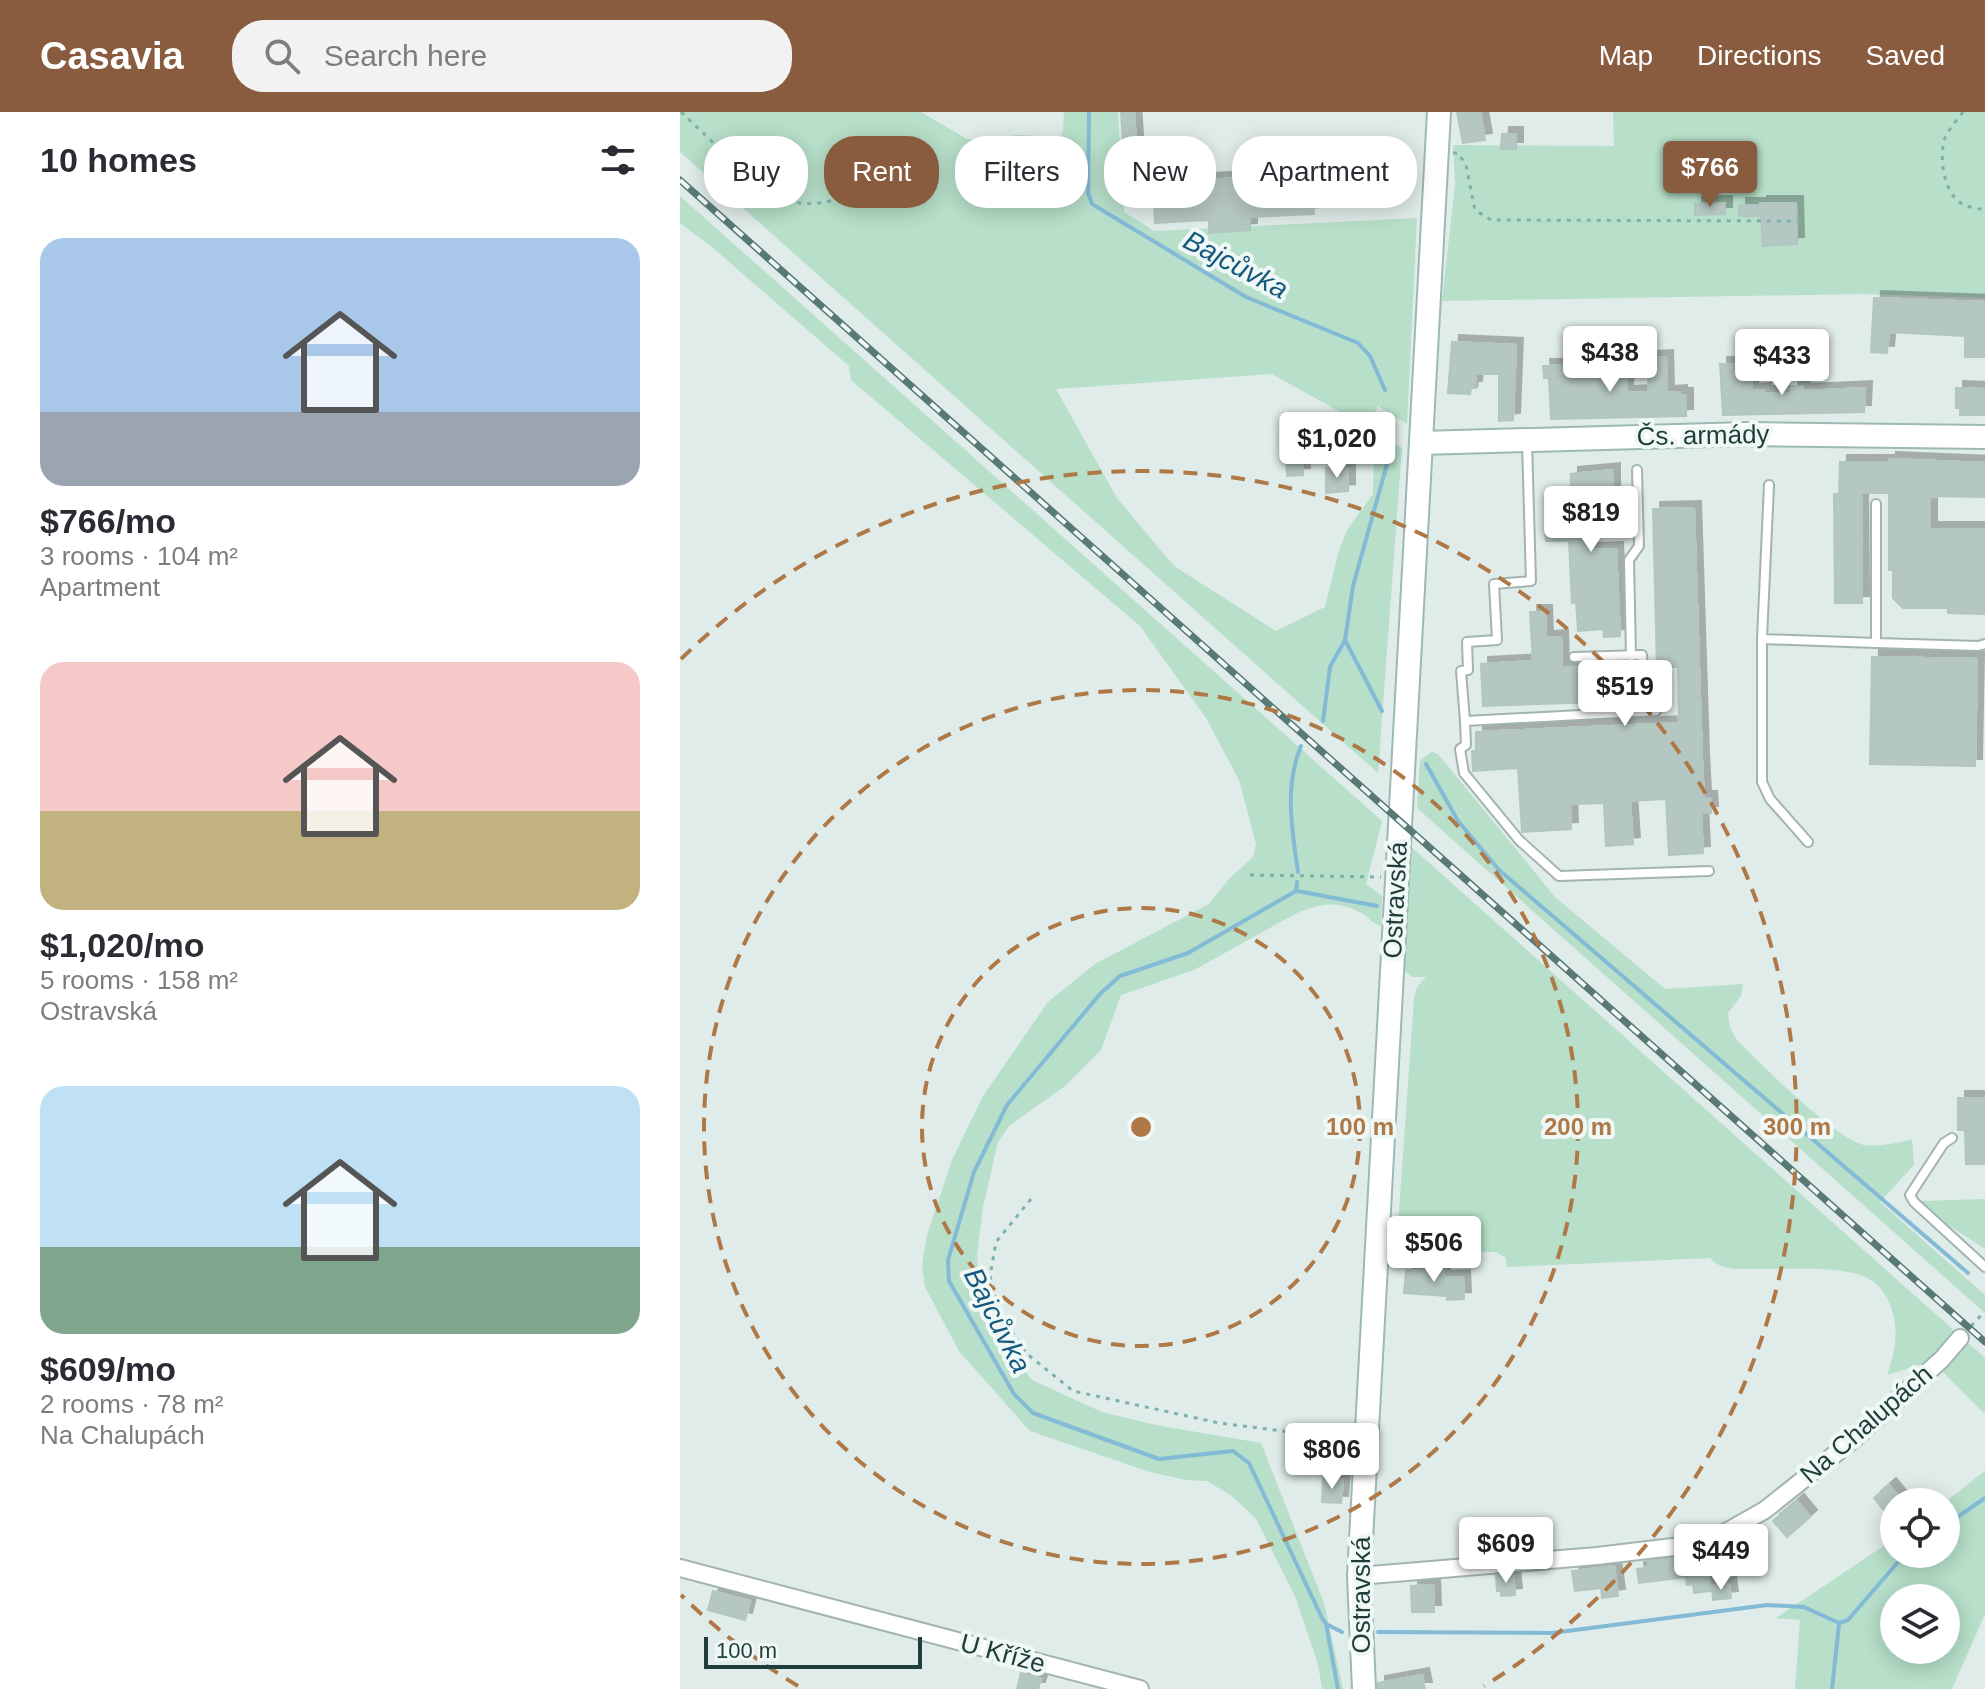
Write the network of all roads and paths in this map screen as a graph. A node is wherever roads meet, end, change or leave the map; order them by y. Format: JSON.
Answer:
{"nodes":[{"id":1,"x":681,"y":112,"type":"edge"},
{"id":2,"x":1439,"y":112,"type":"edge"},
{"id":3,"x":1963,"y":112,"type":"edge"},
{"id":4,"x":1437,"y":152,"type":"junction"},
{"id":5,"x":824,"y":202,"type":"edge"},
{"id":6,"x":1985,"y":210,"type":"edge"},
{"id":7,"x":1804,"y":221,"type":"dead end"},
{"id":8,"x":1985,"y":437,"type":"edge"},
{"id":9,"x":1527,"y":440,"type":"junction"},
{"id":10,"x":1421,"y":443,"type":"junction"},
{"id":11,"x":1637,"y":470,"type":"dead end"},
{"id":12,"x":1769,"y":485,"type":"dead end"},
{"id":13,"x":1876,"y":504,"type":"dead end"},
{"id":14,"x":1762,"y":639,"type":"junction"},
{"id":15,"x":1876,"y":643,"type":"junction"},
{"id":16,"x":1985,"y":644,"type":"edge"},
{"id":17,"x":1631,"y":656,"type":"junction"},
{"id":18,"x":1574,"y":657,"type":"dead end"},
{"id":19,"x":1465,"y":721,"type":"junction"},
{"id":20,"x":1808,"y":842,"type":"dead end"},
{"id":21,"x":1709,"y":871,"type":"dead end"},
{"id":22,"x":1250,"y":875,"type":"dead end"},
{"id":23,"x":1397,"y":877,"type":"junction"},
{"id":24,"x":1952,"y":1138,"type":"dead end"},
{"id":25,"x":1031,"y":1199,"type":"dead end"},
{"id":26,"x":1985,"y":1267,"type":"edge"},
{"id":27,"x":1985,"y":1311,"type":"edge"},
{"id":28,"x":1960,"y":1338,"type":"joint"},
{"id":29,"x":1365,"y":1452,"type":"junction"},
{"id":30,"x":680,"y":1568,"type":"edge"},
{"id":31,"x":1359,"y":1576,"type":"junction"},
{"id":32,"x":1140,"y":1689,"type":"edge"},
{"id":33,"x":1364,"y":1689,"type":"edge"}],
"edges":[{"from":1,"to":5,"type":"path"},
{"from":2,"to":4,"type":"main road","name":"Ostravská"},
{"from":3,"to":6,"type":"path"},
{"from":4,"to":7,"type":"path"},
{"from":4,"to":10,"type":"main road","name":"Ostravská"},
{"from":8,"to":9,"type":"main road","name":"Čs. armády"},
{"from":9,"to":10,"type":"main road","name":"Čs. armády"},
{"from":9,"to":19,"type":"lane"},
{"from":10,"to":23,"type":"main road","name":"Ostravská"},
{"from":11,"to":17,"type":"lane"},
{"from":12,"to":14,"type":"lane"},
{"from":13,"to":15,"type":"lane"},
{"from":14,"to":15,"type":"lane"},
{"from":14,"to":20,"type":"lane"},
{"from":15,"to":16,"type":"lane"},
{"from":17,"to":18,"type":"lane"},
{"from":17,"to":19,"type":"lane"},
{"from":19,"to":21,"type":"lane"},
{"from":22,"to":23,"type":"path"},
{"from":23,"to":29,"type":"main road","name":"Ostravská"},
{"from":24,"to":26,"type":"lane"},
{"from":25,"to":29,"type":"path"},
{"from":27,"to":28,"type":"path"},
{"from":28,"to":31,"type":"street","name":"Na Chalupách"},
{"from":29,"to":31,"type":"main road","name":"Ostravská"},
{"from":30,"to":32,"type":"street","name":"U Kříže"},
{"from":31,"to":33,"type":"main road","name":"Ostravská"}]}
